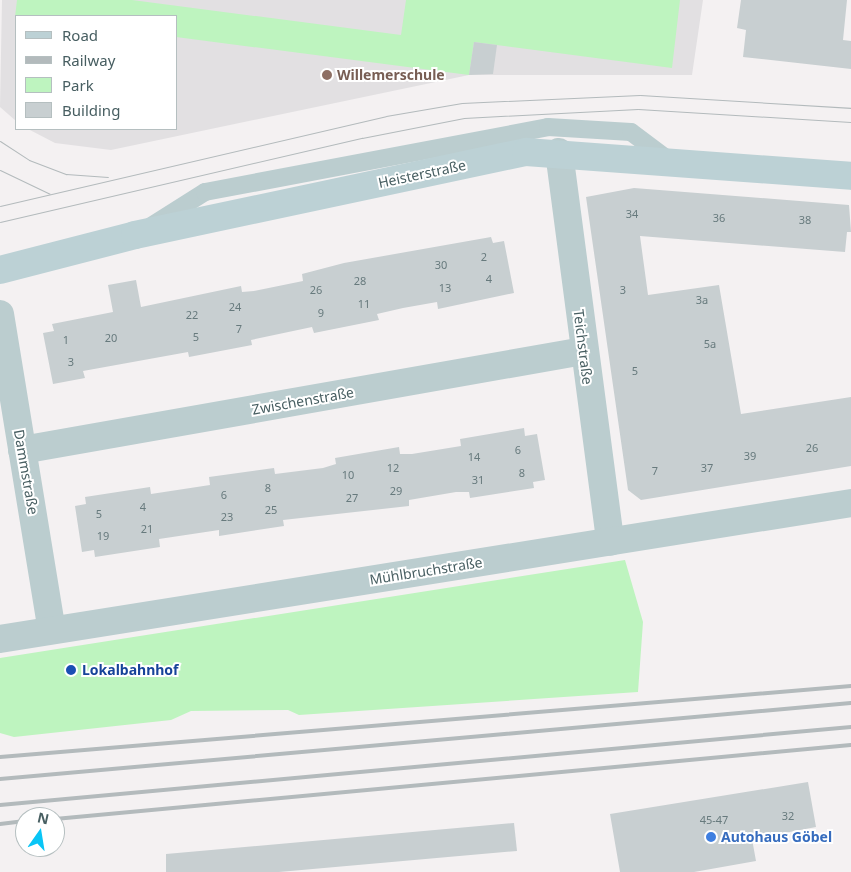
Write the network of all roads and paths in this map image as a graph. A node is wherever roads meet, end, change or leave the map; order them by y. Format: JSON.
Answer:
{"nodes":[{"id":1,"x":559,"y":152,"type":"junction"},
{"id":2,"x":672,"y":162,"type":"junction"},
{"id":3,"x":851,"y":176,"type":"edge"},
{"id":4,"x":135,"y":236,"type":"junction"},
{"id":5,"x":0,"y":270,"type":"edge"},
{"id":6,"x":0,"y":314,"type":"edge"},
{"id":7,"x":583,"y":351,"type":"junction"},
{"id":8,"x":22,"y":450,"type":"junction"},
{"id":9,"x":851,"y":504,"type":"edge"},
{"id":10,"x":610,"y":542,"type":"junction"},
{"id":11,"x":52,"y":630,"type":"junction"},
{"id":12,"x":0,"y":638,"type":"edge"}],
"edges":[{"from":1,"to":2,"type":"street","name":"Heisterstraße"},
{"from":1,"to":4,"type":"street","name":"Heisterstraße"},
{"from":1,"to":7,"type":"street","name":"Teichstraße"},
{"from":2,"to":3,"type":"street","name":"Heisterstraße"},
{"from":2,"to":4,"type":"lane"},
{"from":4,"to":5,"type":"street","name":"Heisterstraße"},
{"from":6,"to":8,"type":"street","name":"Dammstraße"},
{"from":7,"to":8,"type":"street","name":"Zwischenstraße"},
{"from":7,"to":10,"type":"street","name":"Teichstraße"},
{"from":8,"to":11,"type":"street","name":"Dammstraße"},
{"from":9,"to":10,"type":"street","name":"Mühlbruchstraße"},
{"from":10,"to":11,"type":"street","name":"Mühlbruchstraße"},
{"from":11,"to":12,"type":"street","name":"Mühlbruchstraße"}]}
